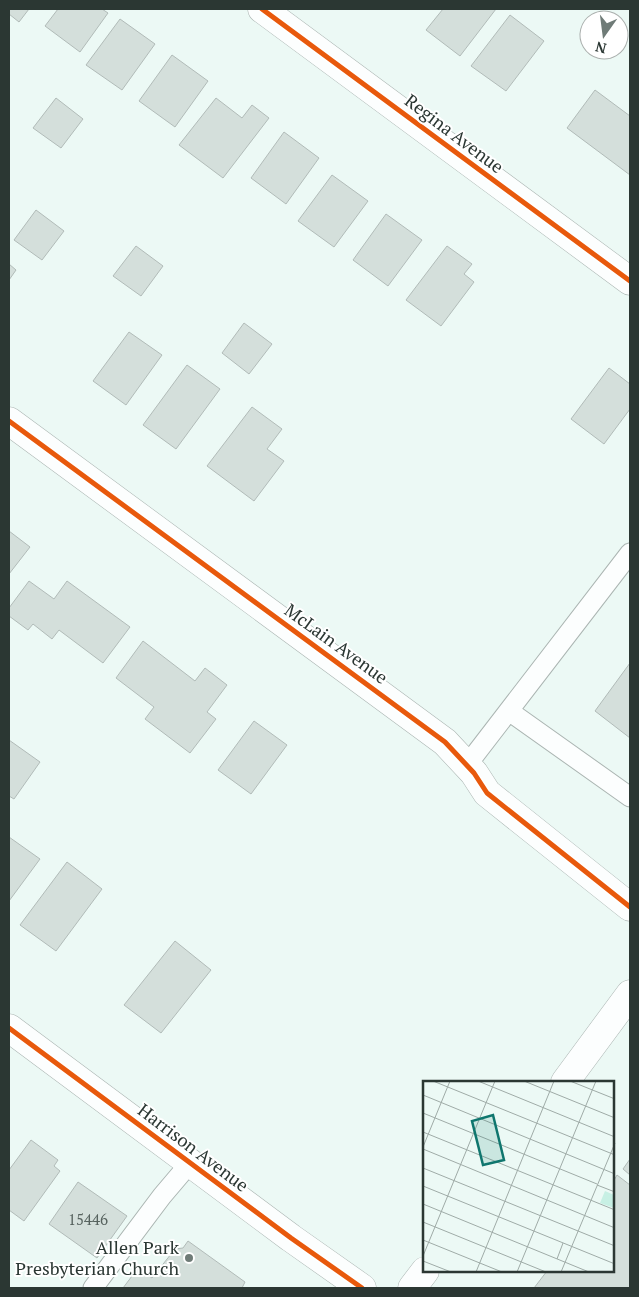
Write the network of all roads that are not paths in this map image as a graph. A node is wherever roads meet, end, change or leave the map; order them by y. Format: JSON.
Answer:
{"nodes":[{"id":1,"x":262,"y":9,"type":"edge"},
{"id":2,"x":630,"y":282,"type":"edge"},
{"id":3,"x":9,"y":421,"type":"edge"},
{"id":4,"x":630,"y":553,"type":"edge"},
{"id":5,"x":509,"y":711,"type":"junction"},
{"id":6,"x":467,"y":765,"type":"junction"},
{"id":7,"x":630,"y":797,"type":"edge"},
{"id":8,"x":630,"y":907,"type":"edge"},
{"id":9,"x":630,"y":994,"type":"edge"},
{"id":10,"x":9,"y":1028,"type":"edge"},
{"id":11,"x":566,"y":1081,"type":"edge"},
{"id":12,"x":190,"y":1163,"type":"junction"},
{"id":13,"x":424,"y":1272,"type":"edge"},
{"id":14,"x":93,"y":1288,"type":"edge"},
{"id":15,"x":362,"y":1288,"type":"edge"},
{"id":16,"x":412,"y":1288,"type":"edge"}],
"edges":[{"from":1,"to":2,"type":"street","name":"Regina Avenue"},
{"from":3,"to":6,"type":"street","name":"McLain Avenue"},
{"from":4,"to":5,"type":"lane"},
{"from":5,"to":6,"type":"lane"},
{"from":5,"to":7,"type":"lane"},
{"from":6,"to":8,"type":"street","name":"McLain Avenue"},
{"from":9,"to":11,"type":"street"},
{"from":10,"to":12,"type":"street","name":"Harrison Avenue"},
{"from":12,"to":14,"type":"lane"},
{"from":12,"to":15,"type":"street","name":"Harrison Avenue"},
{"from":13,"to":16,"type":"street"}]}
